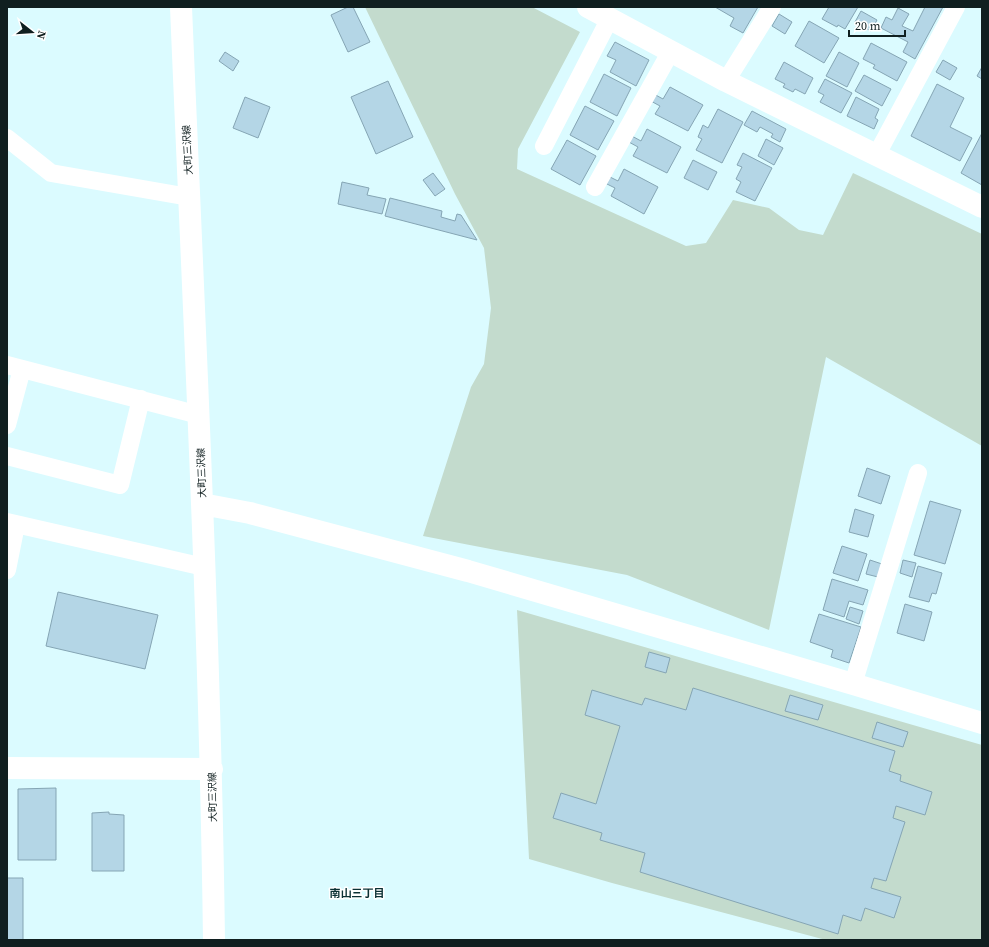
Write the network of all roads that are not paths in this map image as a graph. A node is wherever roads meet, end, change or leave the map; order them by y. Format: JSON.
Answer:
{"nodes":[{"id":1,"x":180,"y":7,"type":"edge"},
{"id":2,"x":588,"y":7,"type":"edge"},
{"id":3,"x":772,"y":7,"type":"edge"},
{"id":4,"x":956,"y":7,"type":"edge"},
{"id":5,"x":610,"y":18,"type":"junction"},
{"id":6,"x":671,"y":51,"type":"junction"},
{"id":7,"x":726,"y":81,"type":"junction"},
{"id":8,"x":7,"y":138,"type":"edge"},
{"id":9,"x":544,"y":146,"type":"dead end"},
{"id":10,"x":876,"y":156,"type":"junction"},
{"id":11,"x":595,"y":187,"type":"dead end"},
{"id":12,"x":189,"y":197,"type":"junction"},
{"id":13,"x":982,"y":207,"type":"edge"},
{"id":14,"x":15,"y":367,"type":"edge"},
{"id":15,"x":141,"y":399,"type":"junction"},
{"id":16,"x":199,"y":415,"type":"junction"},
{"id":17,"x":7,"y":425,"type":"edge"},
{"id":18,"x":7,"y":456,"type":"edge"},
{"id":19,"x":918,"y":473,"type":"dead end"},
{"id":20,"x":202,"y":504,"type":"junction"},
{"id":21,"x":11,"y":523,"type":"edge"},
{"id":22,"x":204,"y":567,"type":"junction"},
{"id":23,"x":7,"y":570,"type":"edge"},
{"id":24,"x":852,"y":684,"type":"junction"},
{"id":25,"x":982,"y":723,"type":"edge"},
{"id":26,"x":7,"y":768,"type":"edge"},
{"id":27,"x":212,"y":769,"type":"junction"},
{"id":28,"x":214,"y":940,"type":"edge"}],
"edges":[{"from":1,"to":12,"type":"street","name":"大町三沢線"},
{"from":2,"to":5,"type":"street"},
{"from":3,"to":7,"type":"street"},
{"from":4,"to":10,"type":"street"},
{"from":5,"to":6,"type":"street"},
{"from":5,"to":9,"type":"street"},
{"from":6,"to":7,"type":"street"},
{"from":6,"to":11,"type":"street"},
{"from":7,"to":10,"type":"street"},
{"from":8,"to":12,"type":"street"},
{"from":10,"to":13,"type":"street"},
{"from":12,"to":16,"type":"street","name":"大町三沢線"},
{"from":14,"to":15,"type":"street"},
{"from":14,"to":17,"type":"street"},
{"from":15,"to":16,"type":"street"},
{"from":15,"to":18,"type":"street"},
{"from":16,"to":20,"type":"street","name":"大町三沢線"},
{"from":19,"to":24,"type":"street"},
{"from":20,"to":22,"type":"street","name":"大町三沢線"},
{"from":20,"to":24,"type":"street"},
{"from":21,"to":22,"type":"street"},
{"from":21,"to":23,"type":"street"},
{"from":22,"to":27,"type":"street","name":"大町三沢線"},
{"from":24,"to":25,"type":"street"},
{"from":26,"to":27,"type":"street"},
{"from":27,"to":28,"type":"street","name":"大町三沢線"}]}
